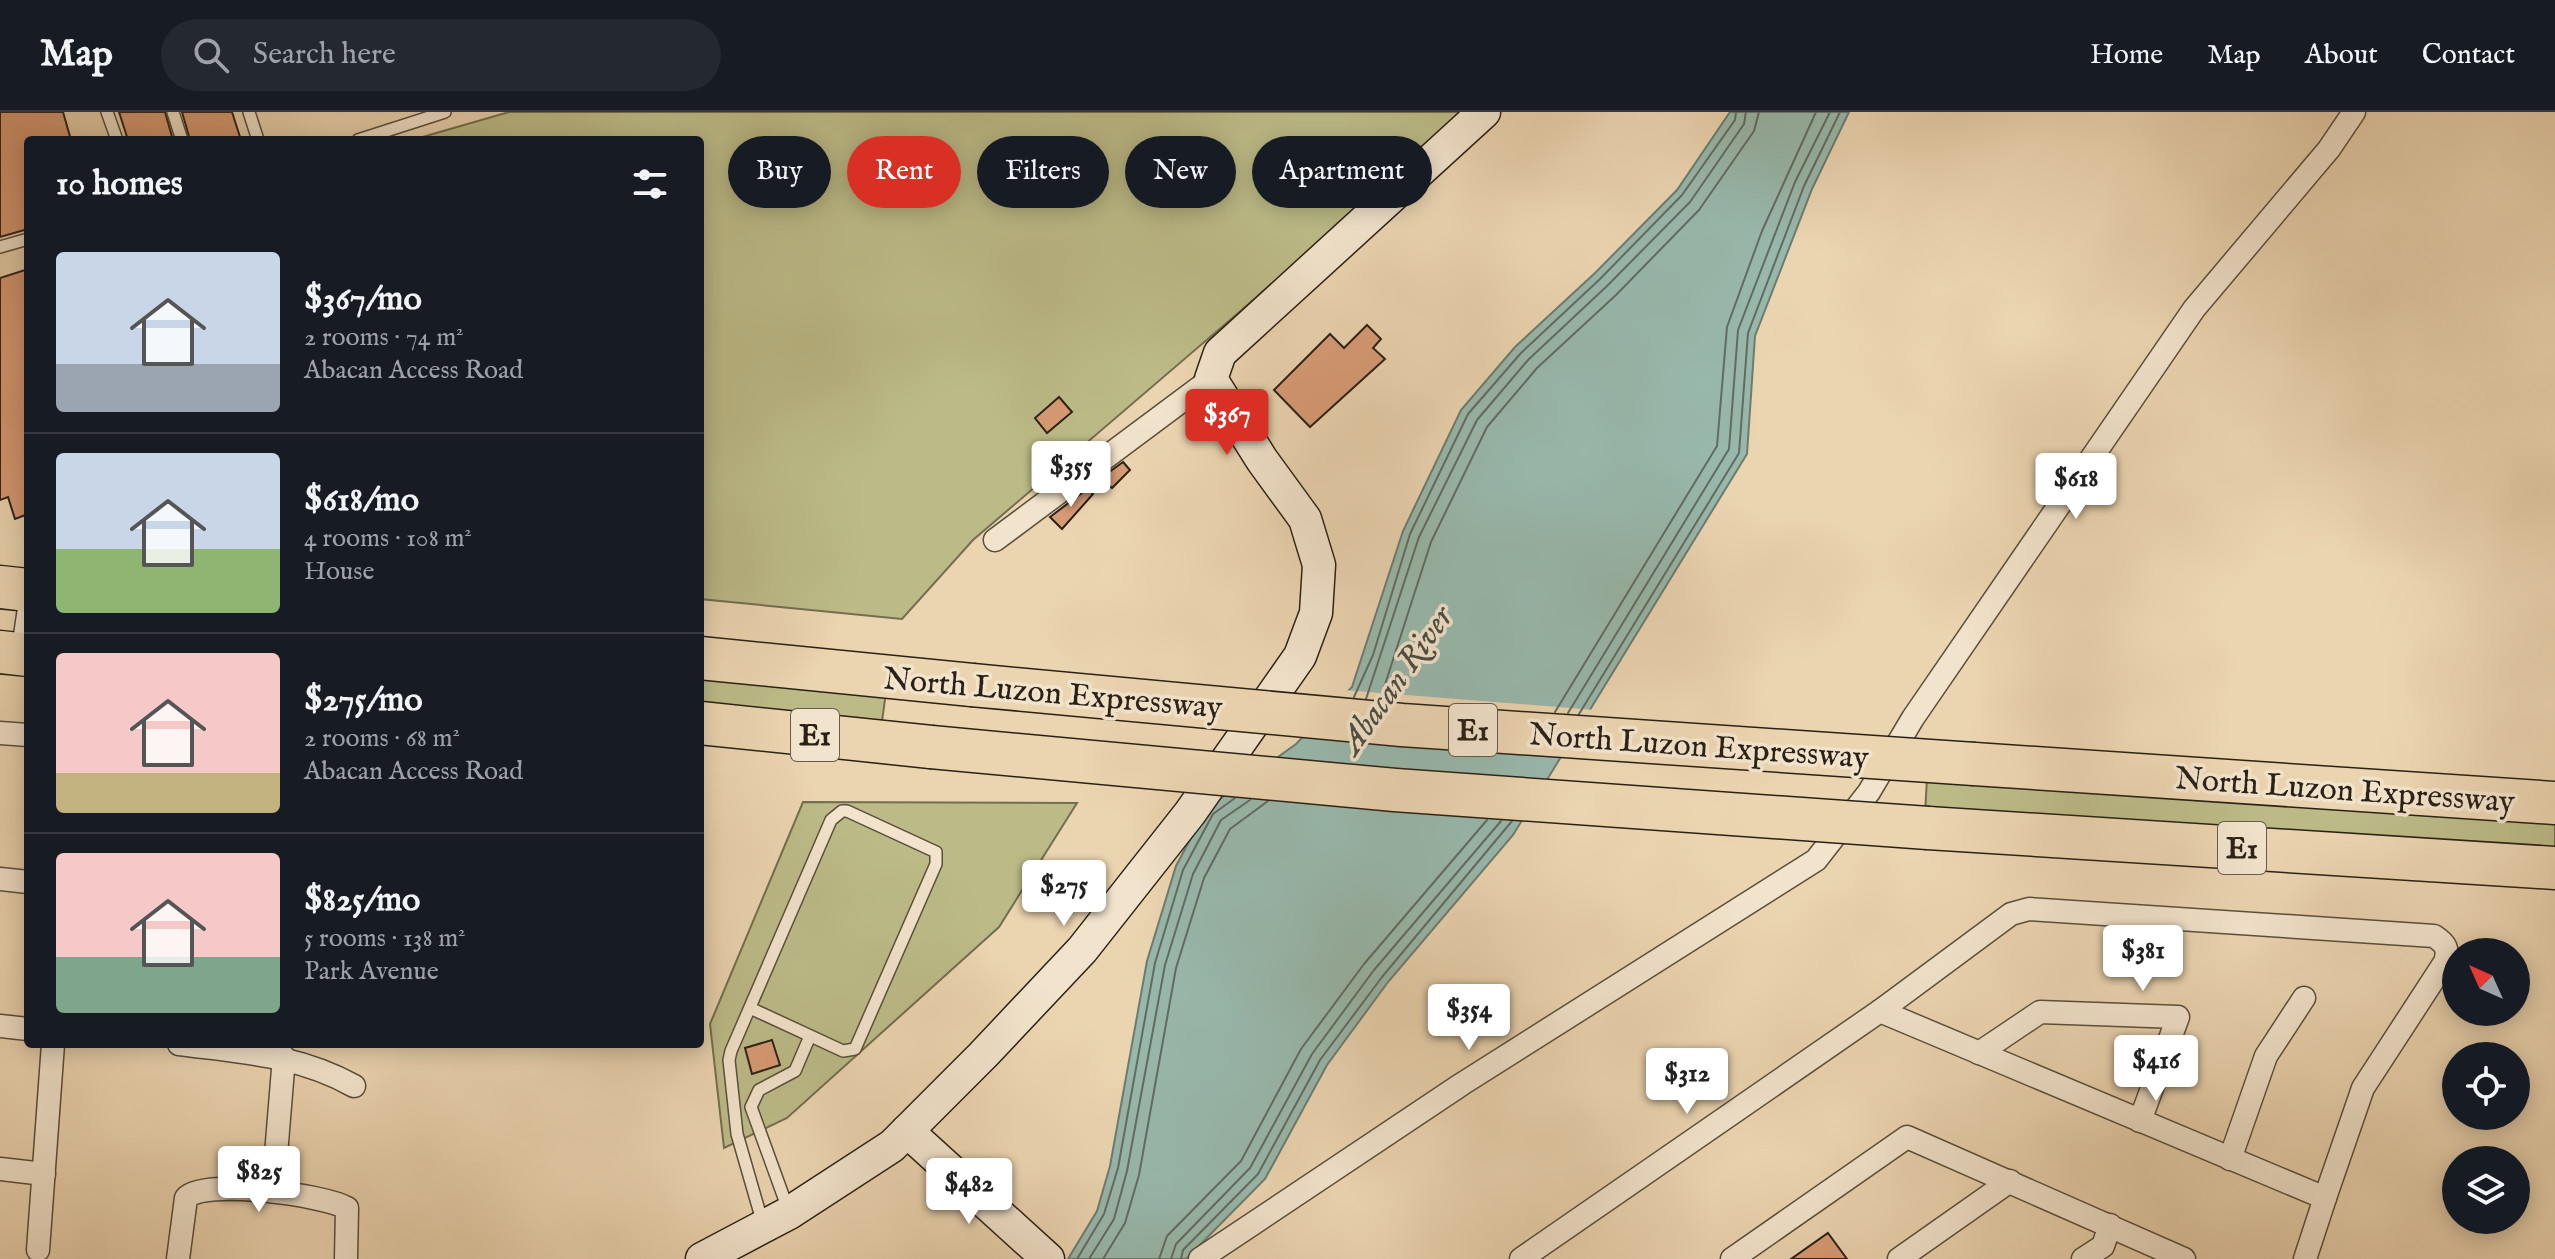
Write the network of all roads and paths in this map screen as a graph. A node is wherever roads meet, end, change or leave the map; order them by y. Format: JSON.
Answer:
{"nodes":[{"id":1,"x":107,"y":112,"type":"edge"},
{"id":2,"x":173,"y":112,"type":"edge"},
{"id":3,"x":249,"y":112,"type":"edge"},
{"id":4,"x":445,"y":112,"type":"edge"},
{"id":5,"x":1484,"y":112,"type":"edge"},
{"id":6,"x":2354,"y":112,"type":"edge"},
{"id":7,"x":116,"y":136,"type":"edge"},
{"id":8,"x":181,"y":136,"type":"edge"},
{"id":9,"x":257,"y":136,"type":"edge"},
{"id":10,"x":370,"y":136,"type":"edge"},
{"id":11,"x":24,"y":240,"type":"edge"},
{"id":12,"x":0,"y":247,"type":"edge"},
{"id":13,"x":1211,"y":379,"type":"junction"},
{"id":14,"x":995,"y":540,"type":"dead end"},
{"id":15,"x":18,"y":589,"type":"edge"},
{"id":16,"x":15,"y":654,"type":"edge"},
{"id":17,"x":704,"y":658,"type":"edge"},
{"id":18,"x":704,"y":723,"type":"edge"},
{"id":19,"x":0,"y":733,"type":"edge"},
{"id":20,"x":24,"y":735,"type":"edge"},
{"id":21,"x":2555,"y":803,"type":"edge"},
{"id":22,"x":2555,"y":868,"type":"edge"},
{"id":23,"x":0,"y":879,"type":"edge"},
{"id":24,"x":24,"y":882,"type":"edge"},
{"id":25,"x":2304,"y":998,"type":"dead end"},
{"id":26,"x":750,"y":1008,"type":"junction"},
{"id":27,"x":1880,"y":1011,"type":"junction"},
{"id":28,"x":0,"y":1026,"type":"edge"},
{"id":29,"x":24,"y":1029,"type":"edge"},
{"id":30,"x":810,"y":1036,"type":"junction"},
{"id":31,"x":53,"y":1048,"type":"edge"},
{"id":32,"x":211,"y":1048,"type":"edge"},
{"id":33,"x":1979,"y":1053,"type":"junction"},
{"id":34,"x":284,"y":1057,"type":"junction"},
{"id":35,"x":354,"y":1086,"type":"dead end"},
{"id":36,"x":2140,"y":1121,"type":"junction"},
{"id":37,"x":918,"y":1140,"type":"junction"},
{"id":38,"x":2230,"y":1159,"type":"junction"},
{"id":39,"x":0,"y":1169,"type":"edge"},
{"id":40,"x":44,"y":1174,"type":"junction"},
{"id":41,"x":2010,"y":1181,"type":"junction"},
{"id":42,"x":273,"y":1191,"type":"junction"},
{"id":43,"x":2325,"y":1198,"type":"junction"},
{"id":44,"x":776,"y":1221,"type":"junction"},
{"id":45,"x":2108,"y":1243,"type":"edge"},
{"id":46,"x":38,"y":1250,"type":"dead end"},
{"id":47,"x":178,"y":1259,"type":"edge"},
{"id":48,"x":346,"y":1259,"type":"edge"},
{"id":49,"x":702,"y":1259,"type":"edge"},
{"id":50,"x":1048,"y":1259,"type":"edge"},
{"id":51,"x":1200,"y":1259,"type":"edge"},
{"id":52,"x":1521,"y":1259,"type":"edge"},
{"id":53,"x":1732,"y":1259,"type":"edge"},
{"id":54,"x":1899,"y":1259,"type":"edge"},
{"id":55,"x":2083,"y":1259,"type":"edge"},
{"id":56,"x":2184,"y":1259,"type":"edge"},
{"id":57,"x":2305,"y":1259,"type":"edge"}],
"edges":[{"from":1,"to":7,"type":"lane"},
{"from":2,"to":8,"type":"lane"},
{"from":3,"to":9,"type":"lane"},
{"from":4,"to":10,"type":"lane"},
{"from":5,"to":13,"type":"street"},
{"from":6,"to":51,"type":"street"},
{"from":11,"to":12,"type":"lane"},
{"from":13,"to":14,"type":"street"},
{"from":13,"to":37,"type":"street"},
{"from":15,"to":16,"type":"lane"},
{"from":17,"to":21,"type":"highway","name":"North Luzon Expressway","number":"E1","bridge":true},
{"from":18,"to":22,"type":"highway","name":"North Luzon Expressway","number":"E1","bridge":true},
{"from":19,"to":20,"type":"street"},
{"from":23,"to":24,"type":"street"},
{"from":25,"to":38,"type":"street"},
{"from":26,"to":30,"type":"lane"},
{"from":26,"to":30,"type":"lane"},
{"from":26,"to":44,"type":"lane"},
{"from":27,"to":33,"type":"street"},
{"from":27,"to":43,"type":"street"},
{"from":27,"to":52,"type":"street"},
{"from":28,"to":29,"type":"street"},
{"from":30,"to":44,"type":"lane"},
{"from":31,"to":40,"type":"street"},
{"from":32,"to":34,"type":"street"},
{"from":33,"to":36,"type":"street"},
{"from":33,"to":36,"type":"street"},
{"from":34,"to":35,"type":"street"},
{"from":34,"to":42,"type":"street"},
{"from":36,"to":38,"type":"street"},
{"from":37,"to":44,"type":"street"},
{"from":37,"to":50,"type":"street"},
{"from":38,"to":43,"type":"street"},
{"from":39,"to":40,"type":"street"},
{"from":40,"to":46,"type":"street"},
{"from":41,"to":45,"type":"street"},
{"from":41,"to":53,"type":"street"},
{"from":41,"to":54,"type":"street"},
{"from":42,"to":47,"type":"street"},
{"from":42,"to":48,"type":"street"},
{"from":43,"to":57,"type":"street"},
{"from":44,"to":49,"type":"street"},
{"from":45,"to":55,"type":"street"},
{"from":45,"to":56,"type":"street"}]}
